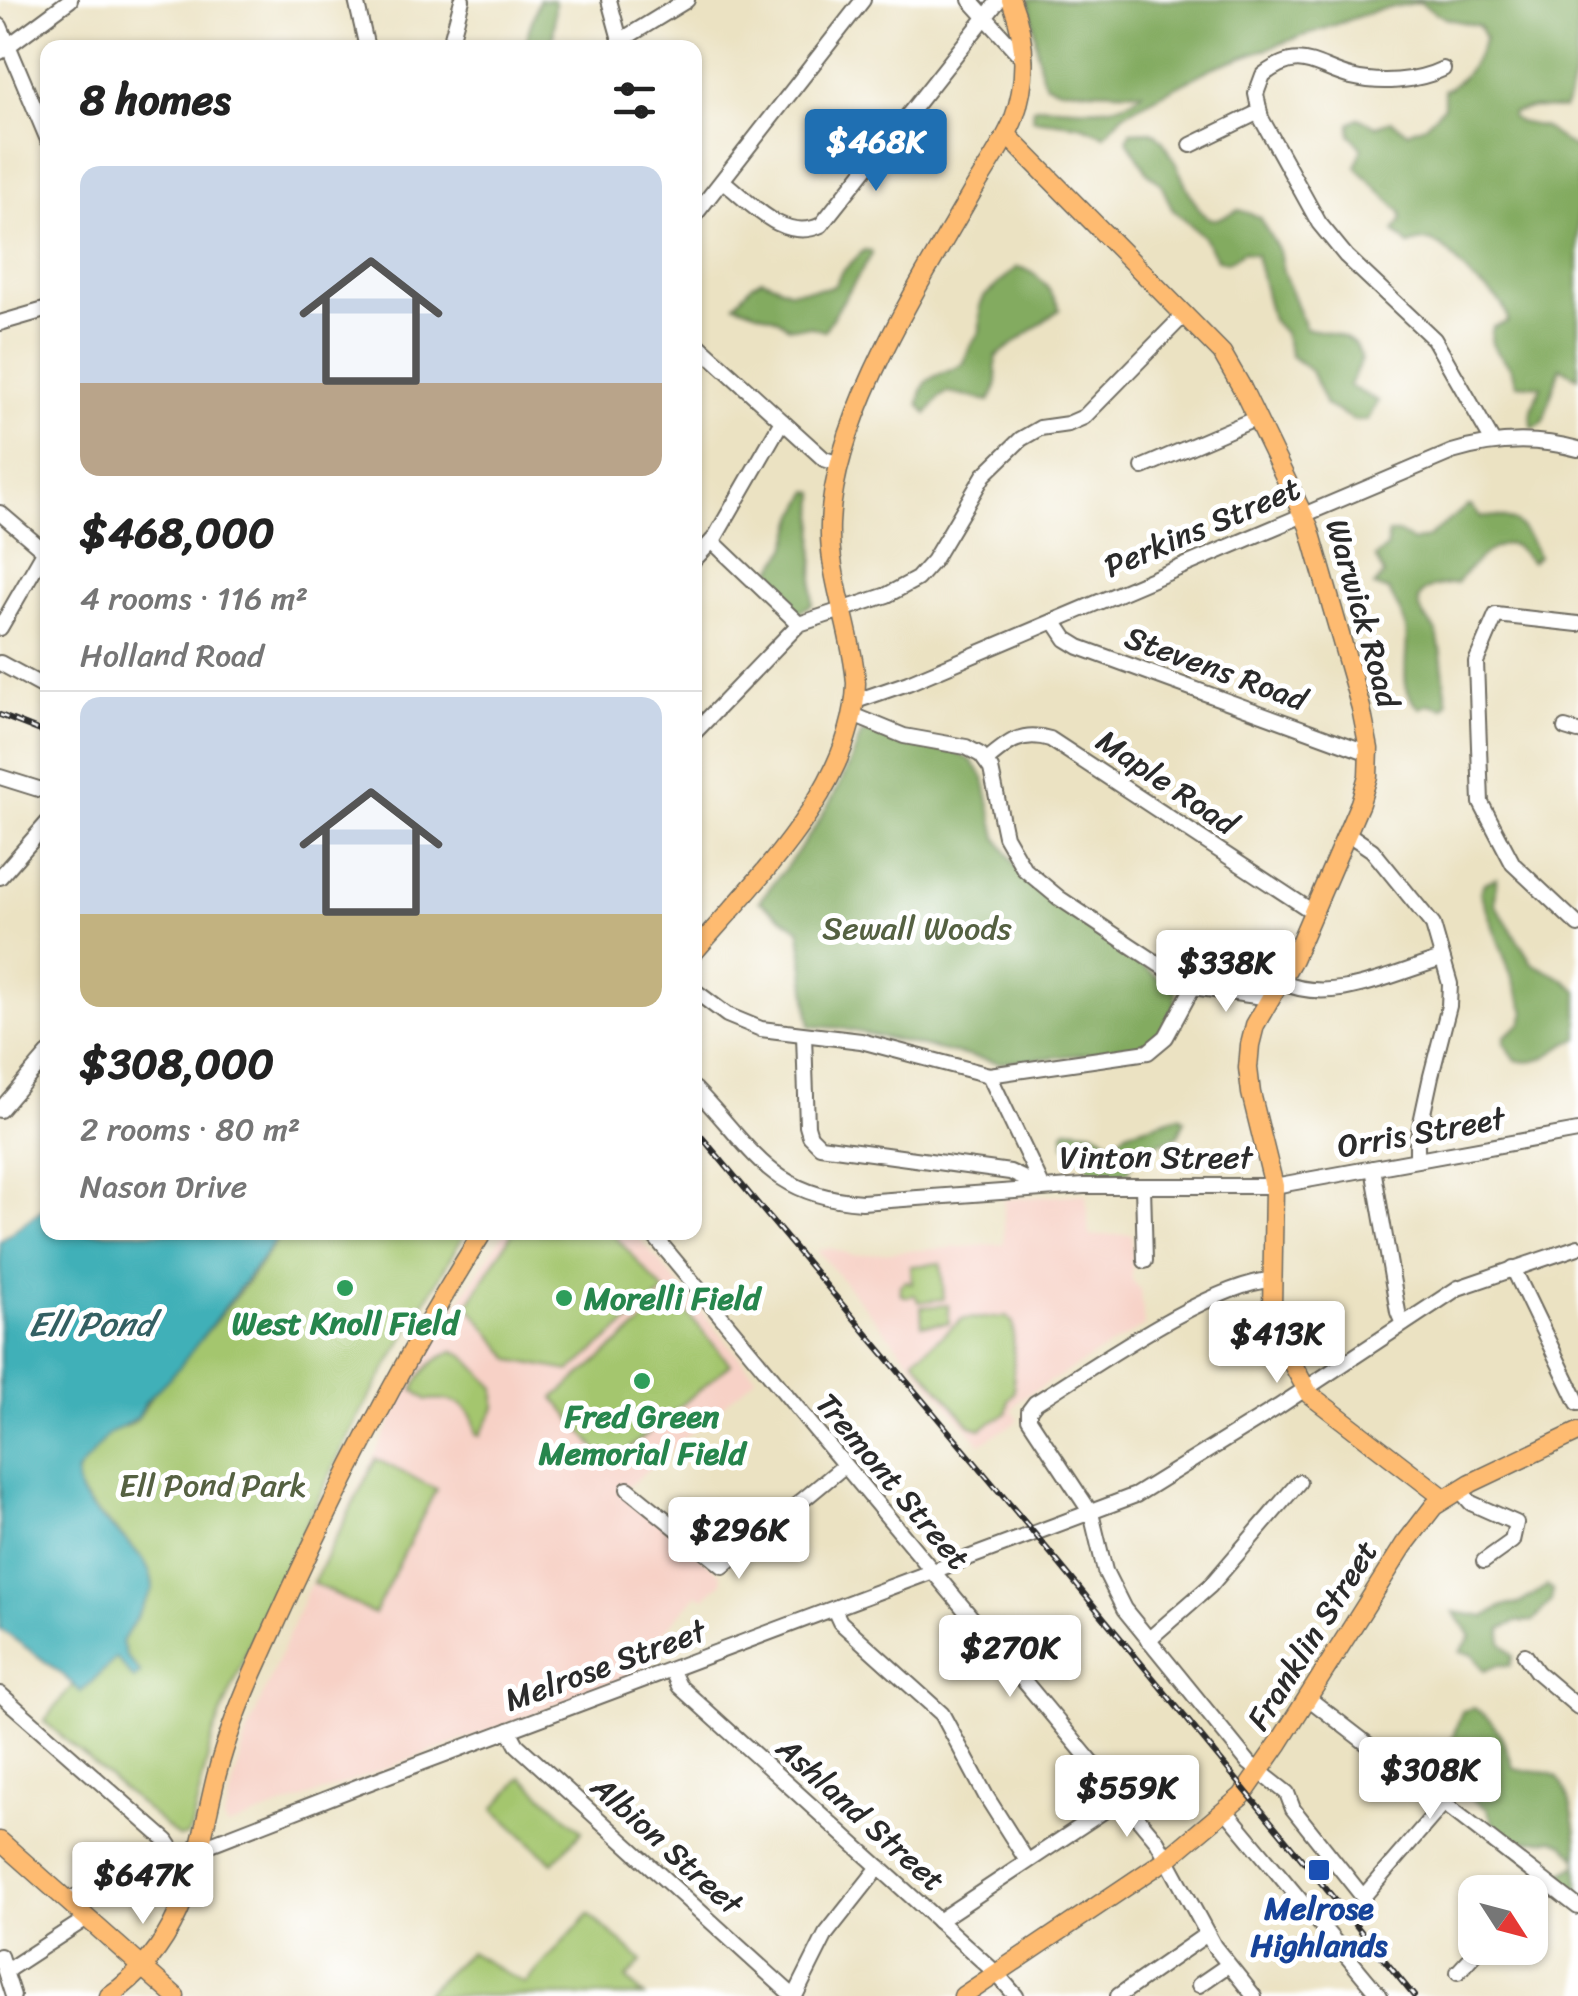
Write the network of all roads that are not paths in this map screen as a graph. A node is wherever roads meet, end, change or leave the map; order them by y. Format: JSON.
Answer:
{"nodes":[{"id":1,"x":70,"y":0,"type":"edge"},
{"id":2,"x":356,"y":0,"type":"edge"},
{"id":3,"x":462,"y":0,"type":"edge"},
{"id":4,"x":608,"y":0,"type":"edge"},
{"id":5,"x":687,"y":0,"type":"edge"},
{"id":6,"x":863,"y":0,"type":"edge"},
{"id":7,"x":970,"y":0,"type":"edge"},
{"id":8,"x":999,"y":0,"type":"edge"},
{"id":9,"x":1011,"y":0,"type":"edge"},
{"id":10,"x":986,"y":17,"type":"junction"},
{"id":11,"x":0,"y":26,"type":"edge"},
{"id":12,"x":368,"y":40,"type":"edge"},
{"id":13,"x":451,"y":40,"type":"edge"},
{"id":14,"x":620,"y":40,"type":"edge"},
{"id":15,"x":627,"y":40,"type":"edge"},
{"id":16,"x":4,"y":49,"type":"edge"},
{"id":17,"x":1024,"y":61,"type":"junction"},
{"id":18,"x":1443,"y":69,"type":"dead end"},
{"id":19,"x":1259,"y":112,"type":"junction"},
{"id":20,"x":40,"y":123,"type":"edge"},
{"id":21,"x":1007,"y":135,"type":"junction"},
{"id":22,"x":1191,"y":145,"type":"dead end"},
{"id":23,"x":724,"y":182,"type":"junction"},
{"id":24,"x":702,"y":207,"type":"edge"},
{"id":25,"x":40,"y":310,"type":"edge"},
{"id":26,"x":1185,"y":314,"type":"junction"},
{"id":27,"x":0,"y":323,"type":"edge"},
{"id":28,"x":702,"y":354,"type":"edge"},
{"id":29,"x":1257,"y":418,"type":"junction"},
{"id":30,"x":782,"y":421,"type":"junction"},
{"id":31,"x":1493,"y":442,"type":"junction"},
{"id":32,"x":1578,"y":450,"type":"edge"},
{"id":33,"x":840,"y":464,"type":"junction"},
{"id":34,"x":1143,"y":467,"type":"dead end"},
{"id":35,"x":0,"y":513,"type":"edge"},
{"id":36,"x":1304,"y":514,"type":"junction"},
{"id":37,"x":712,"y":540,"type":"junction"},
{"id":38,"x":40,"y":545,"type":"edge"},
{"id":39,"x":702,"y":551,"type":"edge"},
{"id":40,"x":40,"y":560,"type":"edge"},
{"id":41,"x":842,"y":608,"type":"junction"},
{"id":42,"x":1054,"y":621,"type":"junction"},
{"id":43,"x":800,"y":624,"type":"junction"},
{"id":44,"x":1578,"y":624,"type":"edge"},
{"id":45,"x":0,"y":628,"type":"edge"},
{"id":46,"x":0,"y":663,"type":"edge"},
{"id":47,"x":40,"y":685,"type":"edge"},
{"id":48,"x":854,"y":708,"type":"junction"},
{"id":49,"x":702,"y":725,"type":"edge"},
{"id":50,"x":1369,"y":753,"type":"junction"},
{"id":51,"x":987,"y":760,"type":"junction"},
{"id":52,"x":0,"y":777,"type":"edge"},
{"id":53,"x":40,"y":790,"type":"edge"},
{"id":54,"x":40,"y":831,"type":"edge"},
{"id":55,"x":1348,"y":833,"type":"junction"},
{"id":56,"x":0,"y":877,"type":"edge"},
{"id":57,"x":1313,"y":912,"type":"junction"},
{"id":58,"x":1578,"y":926,"type":"edge"},
{"id":59,"x":702,"y":943,"type":"edge"},
{"id":60,"x":1442,"y":960,"type":"junction"},
{"id":61,"x":1192,"y":986,"type":"junction"},
{"id":62,"x":1275,"y":990,"type":"junction"},
{"id":63,"x":702,"y":996,"type":"edge"},
{"id":64,"x":804,"y":1035,"type":"junction"},
{"id":65,"x":40,"y":1063,"type":"edge"},
{"id":66,"x":989,"y":1076,"type":"junction"},
{"id":67,"x":702,"y":1097,"type":"edge"},
{"id":68,"x":0,"y":1110,"type":"edge"},
{"id":69,"x":1578,"y":1132,"type":"edge"},
{"id":70,"x":1417,"y":1159,"type":"junction"},
{"id":71,"x":1372,"y":1168,"type":"junction"},
{"id":72,"x":1143,"y":1186,"type":"junction"},
{"id":73,"x":1274,"y":1186,"type":"junction"},
{"id":74,"x":1043,"y":1188,"type":"junction"},
{"id":75,"x":478,"y":1240,"type":"edge"},
{"id":76,"x":658,"y":1240,"type":"edge"},
{"id":77,"x":1578,"y":1247,"type":"edge"},
{"id":78,"x":1145,"y":1262,"type":"dead end"},
{"id":79,"x":1513,"y":1268,"type":"junction"},
{"id":80,"x":1272,"y":1280,"type":"junction"},
{"id":81,"x":1403,"y":1324,"type":"junction"},
{"id":82,"x":1306,"y":1389,"type":"junction"},
{"id":83,"x":1578,"y":1403,"type":"edge"},
{"id":84,"x":1578,"y":1432,"type":"edge"},
{"id":85,"x":844,"y":1466,"type":"junction"},
{"id":86,"x":1299,"y":1482,"type":"dead end"},
{"id":87,"x":628,"y":1489,"type":"dead end"},
{"id":88,"x":1452,"y":1493,"type":"junction"},
{"id":89,"x":1090,"y":1513,"type":"junction"},
{"id":90,"x":1484,"y":1561,"type":"dead end"},
{"id":91,"x":932,"y":1572,"type":"junction"},
{"id":92,"x":834,"y":1610,"type":"junction"},
{"id":93,"x":1148,"y":1640,"type":"junction"},
{"id":94,"x":1525,"y":1655,"type":"dead end"},
{"id":95,"x":672,"y":1671,"type":"junction"},
{"id":96,"x":0,"y":1694,"type":"edge"},
{"id":97,"x":1308,"y":1698,"type":"junction"},
{"id":98,"x":1578,"y":1707,"type":"edge"},
{"id":99,"x":509,"y":1730,"type":"junction"},
{"id":100,"x":1261,"y":1772,"type":"junction"},
{"id":101,"x":1122,"y":1799,"type":"junction"},
{"id":102,"x":1442,"y":1804,"type":"junction"},
{"id":103,"x":1226,"y":1811,"type":"junction"},
{"id":104,"x":0,"y":1841,"type":"edge"},
{"id":105,"x":202,"y":1847,"type":"junction"},
{"id":106,"x":177,"y":1856,"type":"junction"},
{"id":107,"x":1167,"y":1859,"type":"junction"},
{"id":108,"x":1027,"y":1861,"type":"junction"},
{"id":109,"x":878,"y":1868,"type":"junction"},
{"id":110,"x":1522,"y":1875,"type":"edge"},
{"id":111,"x":1548,"y":1893,"type":"edge"},
{"id":112,"x":66,"y":1900,"type":"junction"},
{"id":113,"x":1578,"y":1907,"type":"edge"},
{"id":114,"x":87,"y":1918,"type":"junction"},
{"id":115,"x":938,"y":1921,"type":"junction"},
{"id":116,"x":1207,"y":1934,"type":"junction"},
{"id":117,"x":3,"y":1964,"type":"edge"},
{"id":118,"x":1228,"y":1965,"type":"junction"},
{"id":119,"x":1464,"y":1965,"type":"edge"},
{"id":120,"x":142,"y":1966,"type":"junction"},
{"id":121,"x":1458,"y":1972,"type":"dead end"},
{"id":122,"x":997,"y":1974,"type":"junction"},
{"id":123,"x":1199,"y":1985,"type":"dead end"},
{"id":124,"x":13,"y":1996,"type":"edge"},
{"id":125,"x":109,"y":1996,"type":"edge"},
{"id":126,"x":176,"y":1996,"type":"edge"},
{"id":127,"x":794,"y":1996,"type":"edge"},
{"id":128,"x":964,"y":1996,"type":"edge"},
{"id":129,"x":1016,"y":1996,"type":"edge"},
{"id":130,"x":1118,"y":1996,"type":"edge"},
{"id":131,"x":1254,"y":1996,"type":"edge"},
{"id":132,"x":1380,"y":1996,"type":"edge"}],
"edges":[{"from":1,"to":16,"type":"street"},
{"from":2,"to":12,"type":"street"},
{"from":3,"to":13,"type":"street"},
{"from":4,"to":14,"type":"street"},
{"from":5,"to":15,"type":"street"},
{"from":6,"to":23,"type":"street"},
{"from":7,"to":10,"type":"street"},
{"from":8,"to":10,"type":"street"},
{"from":9,"to":17,"type":"main road"},
{"from":10,"to":17,"type":"street"},
{"from":10,"to":23,"type":"street"},
{"from":11,"to":16,"type":"street"},
{"from":16,"to":20,"type":"street"},
{"from":17,"to":21,"type":"main road"},
{"from":18,"to":19,"type":"street"},
{"from":19,"to":22,"type":"street"},
{"from":19,"to":31,"type":"street"},
{"from":21,"to":26,"type":"main road","name":"Warwick Road"},
{"from":21,"to":33,"type":"main road"},
{"from":23,"to":24,"type":"street"},
{"from":25,"to":27,"type":"street"},
{"from":26,"to":29,"type":"main road","name":"Warwick Road"},
{"from":26,"to":41,"type":"street"},
{"from":28,"to":30,"type":"street"},
{"from":29,"to":34,"type":"street"},
{"from":29,"to":36,"type":"main road","name":"Warwick Road"},
{"from":30,"to":33,"type":"street"},
{"from":30,"to":37,"type":"street"},
{"from":31,"to":32,"type":"street","name":"Perkins Street"},
{"from":31,"to":36,"type":"street","name":"Perkins Street"},
{"from":33,"to":41,"type":"main road"},
{"from":35,"to":38,"type":"street"},
{"from":36,"to":42,"type":"street","name":"Perkins Street"},
{"from":36,"to":50,"type":"main road","name":"Warwick Road"},
{"from":37,"to":39,"type":"street"},
{"from":37,"to":43,"type":"street"},
{"from":40,"to":45,"type":"street"},
{"from":41,"to":43,"type":"street"},
{"from":41,"to":48,"type":"main road"},
{"from":42,"to":48,"type":"street","name":"Perkins Street"},
{"from":42,"to":50,"type":"street","name":"Stevens Road"},
{"from":43,"to":49,"type":"street"},
{"from":44,"to":58,"type":"street"},
{"from":46,"to":47,"type":"street"},
{"from":48,"to":51,"type":"street"},
{"from":48,"to":59,"type":"main road"},
{"from":50,"to":55,"type":"main road","name":"Warwick Road"},
{"from":51,"to":57,"type":"street","name":"Maple Road"},
{"from":51,"to":61,"type":"street"},
{"from":52,"to":53,"type":"street"},
{"from":54,"to":56,"type":"street"},
{"from":55,"to":57,"type":"main road","name":"Warwick Road"},
{"from":55,"to":60,"type":"street"},
{"from":57,"to":62,"type":"main road","name":"Warwick Road"},
{"from":60,"to":62,"type":"street"},
{"from":60,"to":70,"type":"street"},
{"from":61,"to":62,"type":"street"},
{"from":61,"to":66,"type":"street"},
{"from":62,"to":73,"type":"main road","name":"Warwick Road"},
{"from":63,"to":64,"type":"street"},
{"from":64,"to":66,"type":"street"},
{"from":64,"to":74,"type":"street"},
{"from":65,"to":68,"type":"street"},
{"from":66,"to":74,"type":"street"},
{"from":67,"to":74,"type":"street","name":"Vinton Street"},
{"from":69,"to":70,"type":"street","name":"Orris Street"},
{"from":70,"to":71,"type":"street","name":"Orris Street"},
{"from":71,"to":73,"type":"street","name":"Orris Street"},
{"from":71,"to":81,"type":"street"},
{"from":72,"to":73,"type":"street","name":"Vinton Street"},
{"from":72,"to":74,"type":"street","name":"Vinton Street"},
{"from":72,"to":78,"type":"street"},
{"from":73,"to":80,"type":"main road","name":"Vinton Street"},
{"from":75,"to":105,"type":"main road"},
{"from":76,"to":85,"type":"street","name":"Tremont Street"},
{"from":77,"to":79,"type":"street","name":"Melrose Street"},
{"from":79,"to":81,"type":"street","name":"Melrose Street"},
{"from":79,"to":83,"type":"street"},
{"from":80,"to":82,"type":"main road","name":"Vinton Street"},
{"from":80,"to":89,"type":"street"},
{"from":81,"to":82,"type":"street","name":"Melrose Street"},
{"from":82,"to":88,"type":"main road","name":"Vinton Street"},
{"from":82,"to":89,"type":"street","name":"Melrose Street"},
{"from":84,"to":88,"type":"main road","name":"Franklin Street"},
{"from":85,"to":87,"type":"street"},
{"from":85,"to":91,"type":"street","name":"Tremont Street"},
{"from":86,"to":93,"type":"street"},
{"from":88,"to":90,"type":"street"},
{"from":88,"to":97,"type":"main road","name":"Franklin Street"},
{"from":89,"to":91,"type":"street","name":"Melrose Street"},
{"from":89,"to":93,"type":"street"},
{"from":91,"to":92,"type":"street","name":"Melrose Street"},
{"from":91,"to":101,"type":"street","name":"Tremont Street"},
{"from":92,"to":95,"type":"street","name":"Melrose Street"},
{"from":92,"to":108,"type":"street"},
{"from":93,"to":100,"type":"street"},
{"from":94,"to":98,"type":"street"},
{"from":95,"to":99,"type":"street","name":"Melrose Street"},
{"from":95,"to":109,"type":"street","name":"Ashland Street"},
{"from":96,"to":106,"type":"street"},
{"from":97,"to":100,"type":"main road","name":"Franklin Street"},
{"from":97,"to":102,"type":"street"},
{"from":99,"to":105,"type":"street","name":"Melrose Street"},
{"from":99,"to":127,"type":"street","name":"Albion Street"},
{"from":100,"to":102,"type":"street"},
{"from":100,"to":103,"type":"main road","name":"Franklin Street"},
{"from":101,"to":107,"type":"street","name":"Tremont Street"},
{"from":101,"to":108,"type":"street"},
{"from":102,"to":110,"type":"street"},
{"from":103,"to":107,"type":"main road","name":"Franklin Street"},
{"from":103,"to":132,"type":"street"},
{"from":104,"to":112,"type":"main road"},
{"from":105,"to":106,"type":"street","name":"Melrose Street"},
{"from":105,"to":120,"type":"main road"},
{"from":106,"to":112,"type":"street","name":"Melrose Street"},
{"from":107,"to":116,"type":"street","name":"Tremont Street"},
{"from":107,"to":122,"type":"main road","name":"Franklin Street"},
{"from":108,"to":115,"type":"street"},
{"from":109,"to":115,"type":"street","name":"Ashland Street"},
{"from":109,"to":127,"type":"street"},
{"from":111,"to":113,"type":"street"},
{"from":112,"to":114,"type":"main road"},
{"from":114,"to":117,"type":"street"},
{"from":114,"to":120,"type":"main road"},
{"from":115,"to":122,"type":"street","name":"Ashland Street"},
{"from":116,"to":118,"type":"street","name":"Tremont Street"},
{"from":116,"to":130,"type":"street"},
{"from":117,"to":124,"type":"street"},
{"from":118,"to":123,"type":"street"},
{"from":118,"to":131,"type":"street","name":"Tremont Street"},
{"from":119,"to":121,"type":"street"},
{"from":120,"to":125,"type":"main road"},
{"from":120,"to":126,"type":"main road"},
{"from":122,"to":128,"type":"main road","name":"Franklin Street"},
{"from":122,"to":129,"type":"street","name":"Ashland Street"}]}
